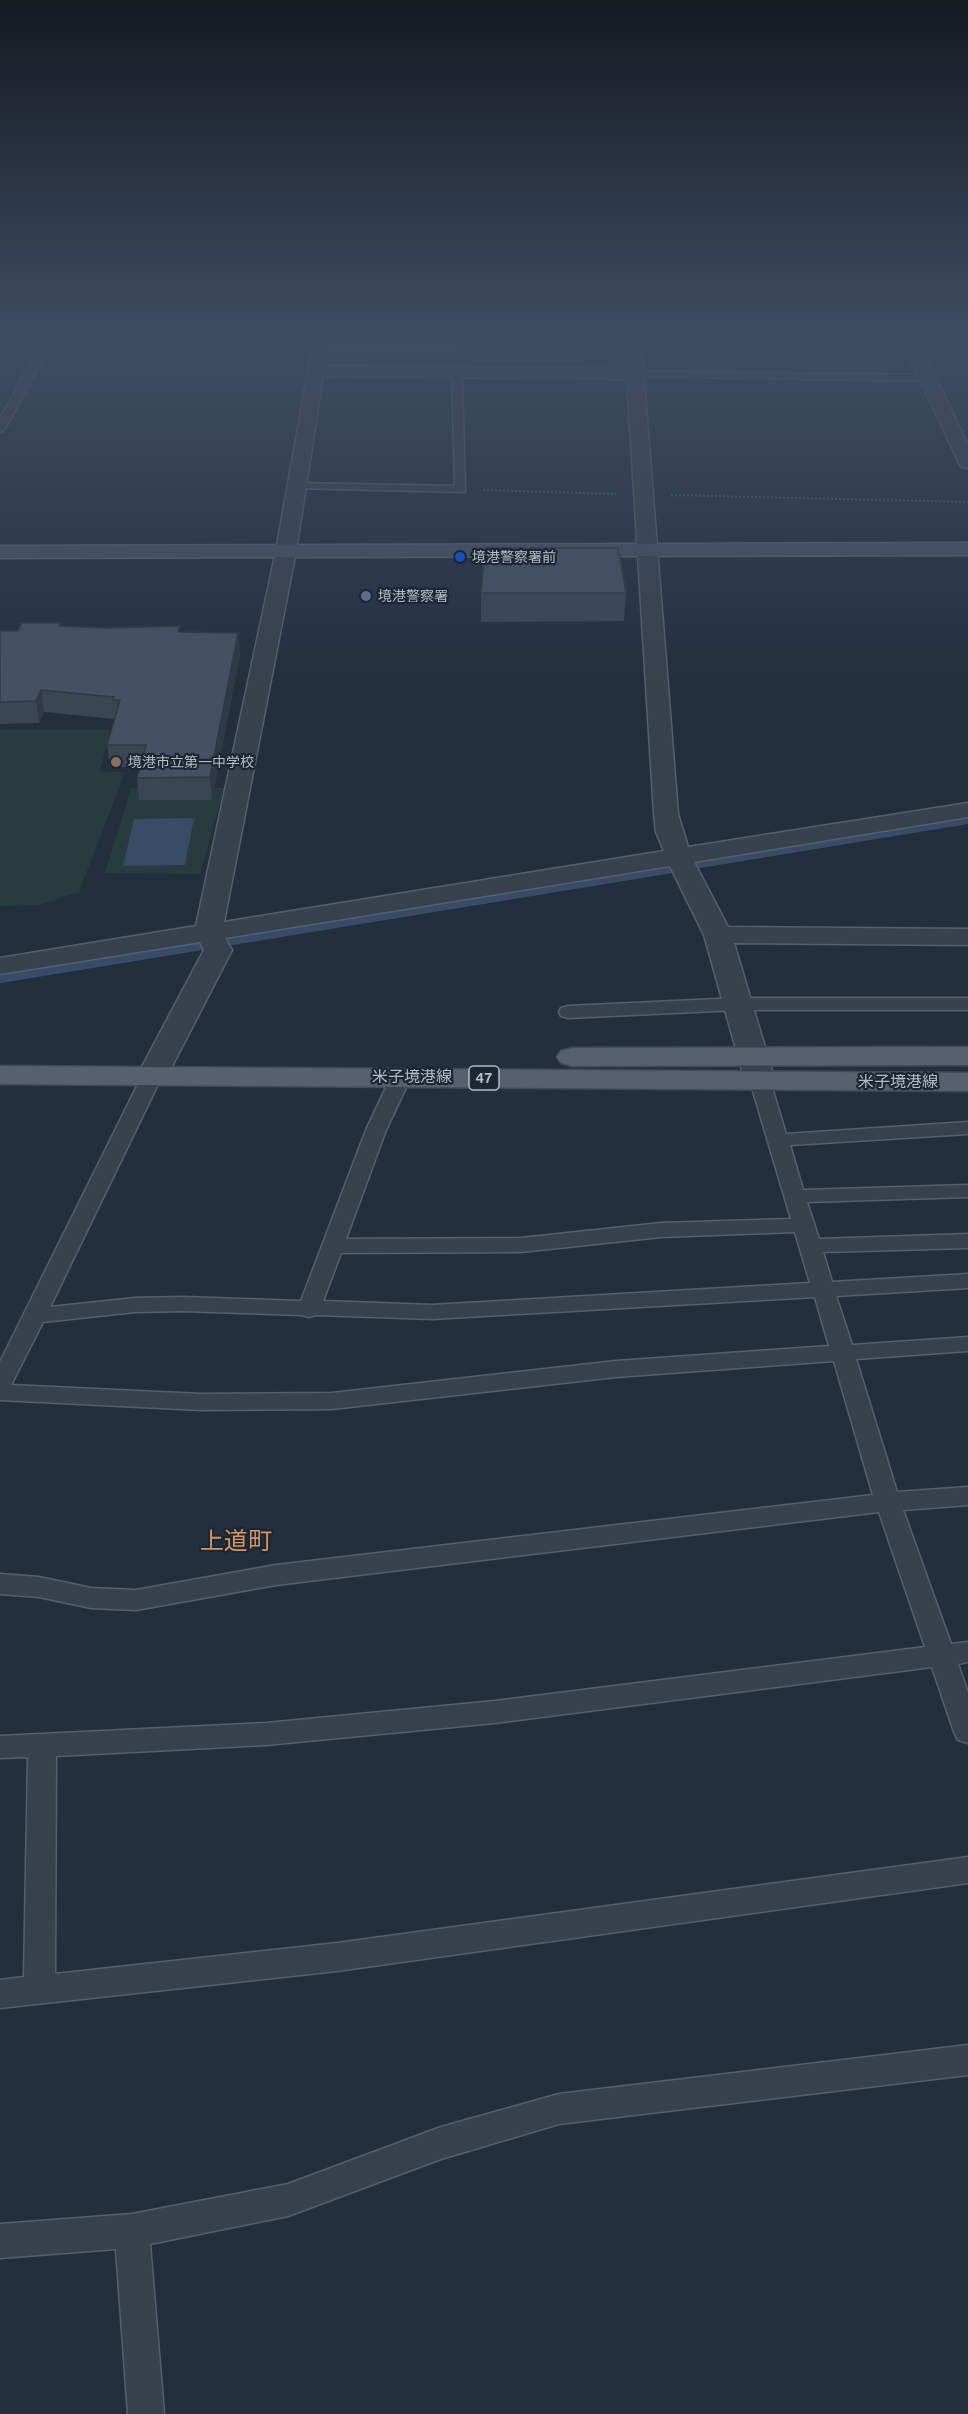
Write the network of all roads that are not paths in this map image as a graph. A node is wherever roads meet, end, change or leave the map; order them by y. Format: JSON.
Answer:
{"nodes":[{"id":1,"x":301,"y":456,"type":"edge"},
{"id":2,"x":460,"y":456,"type":"edge"},
{"id":3,"x":642,"y":456,"type":"edge"},
{"id":4,"x":295,"y":486,"type":"junction"},
{"id":5,"x":968,"y":549,"type":"edge"},
{"id":6,"x":286,"y":551,"type":"junction"},
{"id":7,"x":649,"y":551,"type":"junction"},
{"id":8,"x":0,"y":552,"type":"edge"},
{"id":9,"x":968,"y":810,"type":"edge"},
{"id":10,"x":679,"y":858,"type":"junction"},
{"id":11,"x":208,"y":933,"type":"junction"},
{"id":12,"x":718,"y":935,"type":"junction"},
{"id":13,"x":968,"y":937,"type":"edge"},
{"id":14,"x":0,"y":966,"type":"edge"},
{"id":15,"x":738,"y":1004,"type":"junction"},
{"id":16,"x":968,"y":1004,"type":"edge"},
{"id":17,"x":568,"y":1012,"type":"dead end"},
{"id":18,"x":0,"y":1053,"type":"edge"},
{"id":19,"x":968,"y":1056,"type":"edge"},
{"id":20,"x":159,"y":1065,"type":"junction"},
{"id":21,"x":756,"y":1068,"type":"junction"},
{"id":22,"x":0,"y":1075,"type":"edge"},
{"id":23,"x":401,"y":1077,"type":"junction"},
{"id":24,"x":968,"y":1082,"type":"edge"},
{"id":25,"x":968,"y":1128,"type":"edge"},
{"id":26,"x":779,"y":1140,"type":"junction"},
{"id":27,"x":968,"y":1191,"type":"edge"},
{"id":28,"x":795,"y":1196,"type":"junction"},
{"id":29,"x":807,"y":1235,"type":"junction"},
{"id":30,"x":968,"y":1241,"type":"edge"},
{"id":31,"x":334,"y":1246,"type":"junction"},
{"id":32,"x":968,"y":1281,"type":"edge"},
{"id":33,"x":824,"y":1290,"type":"junction"},
{"id":34,"x":309,"y":1310,"type":"junction"},
{"id":35,"x":35,"y":1316,"type":"junction"},
{"id":36,"x":968,"y":1344,"type":"edge"},
{"id":37,"x":843,"y":1353,"type":"junction"},
{"id":38,"x":0,"y":1384,"type":"edge"},
{"id":39,"x":0,"y":1392,"type":"edge"},
{"id":40,"x":968,"y":1496,"type":"edge"},
{"id":41,"x":888,"y":1502,"type":"junction"},
{"id":42,"x":0,"y":1584,"type":"edge"},
{"id":43,"x":955,"y":1654,"type":"edge"},
{"id":44,"x":968,"y":1732,"type":"edge"},
{"id":45,"x":42,"y":1745,"type":"junction"},
{"id":46,"x":0,"y":1747,"type":"edge"},
{"id":47,"x":968,"y":1870,"type":"edge"},
{"id":48,"x":39,"y":1989,"type":"junction"},
{"id":49,"x":0,"y":1994,"type":"edge"},
{"id":50,"x":968,"y":2060,"type":"edge"},
{"id":51,"x":132,"y":2231,"type":"junction"},
{"id":52,"x":0,"y":2241,"type":"edge"},
{"id":53,"x":146,"y":2414,"type":"edge"}],
"edges":[{"from":1,"to":4,"type":"street"},
{"from":2,"to":4,"type":"lane"},
{"from":3,"to":7,"type":"street"},
{"from":4,"to":6,"type":"street"},
{"from":5,"to":7,"type":"street"},
{"from":6,"to":7,"type":"street"},
{"from":6,"to":8,"type":"street"},
{"from":6,"to":11,"type":"street"},
{"from":7,"to":10,"type":"street"},
{"from":9,"to":10,"type":"street"},
{"from":10,"to":11,"type":"street"},
{"from":10,"to":12,"type":"street"},
{"from":11,"to":14,"type":"street"},
{"from":11,"to":20,"type":"street"},
{"from":12,"to":13,"type":"street"},
{"from":12,"to":15,"type":"street"},
{"from":15,"to":16,"type":"lane"},
{"from":15,"to":17,"type":"lane"},
{"from":15,"to":21,"type":"street"},
{"from":18,"to":20,"type":"main road","name":"米子境港線","number":"47"},
{"from":19,"to":21,"type":"main road","name":"米子境港線","number":"47"},
{"from":20,"to":21,"type":"main road","name":"米子境港線","number":"47"},
{"from":20,"to":22,"type":"main road","name":"米子境港線","number":"47"},
{"from":20,"to":23,"type":"main road","name":"米子境港線","number":"47"},
{"from":20,"to":35,"type":"lane"},
{"from":21,"to":23,"type":"main road","name":"米子境港線","number":"47"},
{"from":21,"to":24,"type":"main road","name":"米子境港線","number":"47"},
{"from":21,"to":26,"type":"lane"},
{"from":23,"to":31,"type":"lane"},
{"from":25,"to":26,"type":"lane"},
{"from":26,"to":28,"type":"lane"},
{"from":27,"to":28,"type":"lane"},
{"from":28,"to":29,"type":"lane"},
{"from":29,"to":30,"type":"lane"},
{"from":29,"to":31,"type":"lane"},
{"from":29,"to":33,"type":"lane"},
{"from":31,"to":34,"type":"lane"},
{"from":32,"to":33,"type":"lane"},
{"from":33,"to":34,"type":"lane"},
{"from":33,"to":37,"type":"lane"},
{"from":34,"to":35,"type":"lane"},
{"from":35,"to":38,"type":"lane"},
{"from":36,"to":37,"type":"lane"},
{"from":37,"to":39,"type":"lane"},
{"from":37,"to":41,"type":"lane"},
{"from":40,"to":41,"type":"lane"},
{"from":41,"to":42,"type":"lane"},
{"from":41,"to":43,"type":"lane"},
{"from":43,"to":44,"type":"lane"},
{"from":43,"to":45,"type":"lane"},
{"from":45,"to":46,"type":"lane"},
{"from":45,"to":48,"type":"lane"},
{"from":47,"to":48,"type":"lane"},
{"from":48,"to":49,"type":"lane"},
{"from":50,"to":51,"type":"lane"},
{"from":51,"to":52,"type":"lane"},
{"from":51,"to":53,"type":"lane"}]}
